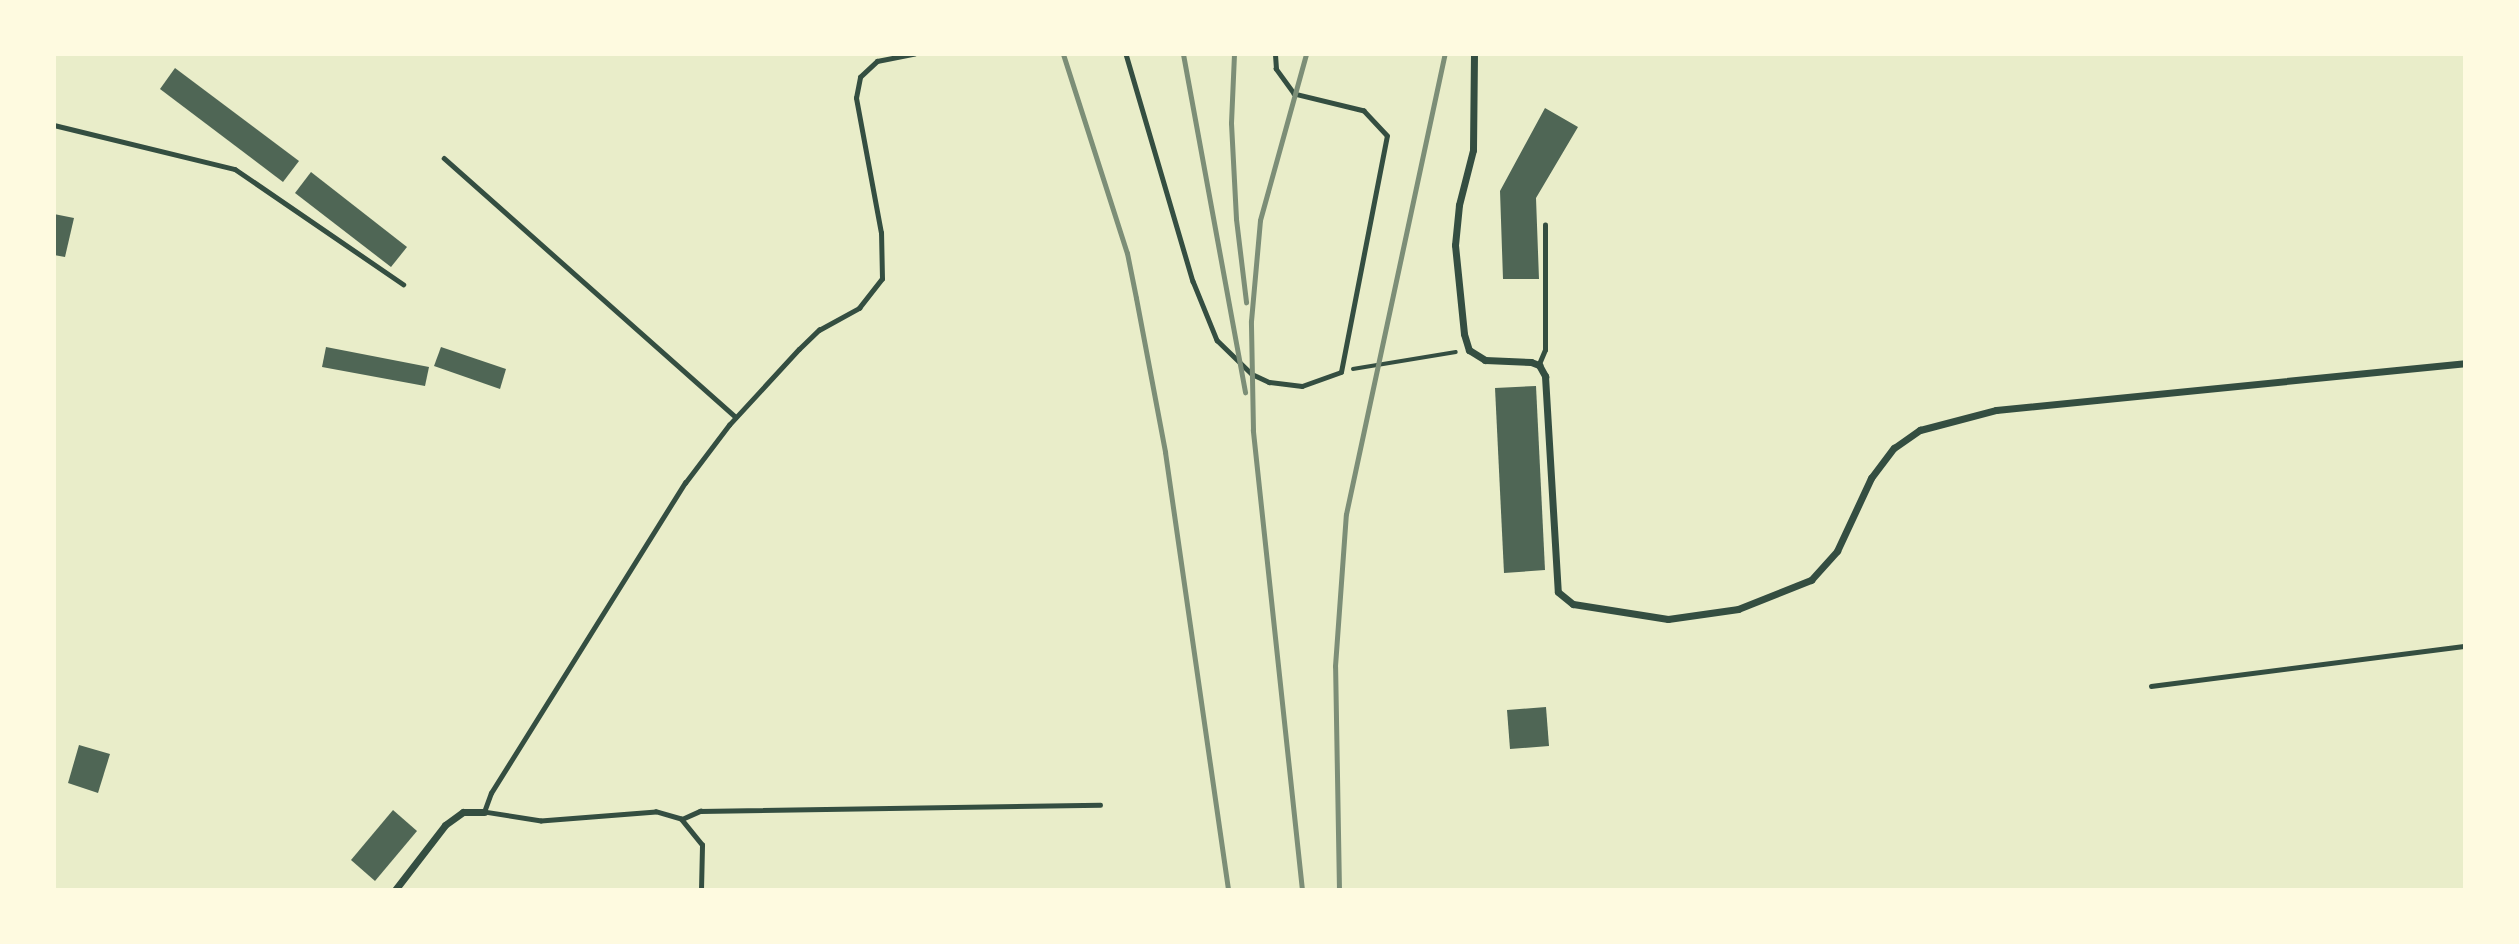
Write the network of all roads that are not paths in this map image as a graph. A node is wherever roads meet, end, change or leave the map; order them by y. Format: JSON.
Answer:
{"nodes":[{"id":1,"x":914,"y":54,"type":"edge"},
{"id":2,"x":1126,"y":54,"type":"edge"},
{"id":3,"x":1275,"y":54,"type":"edge"},
{"id":4,"x":1474,"y":54,"type":"edge"},
{"id":5,"x":54,"y":125,"type":"edge"},
{"id":6,"x":444,"y":158,"type":"dead end"},
{"id":7,"x":1545,"y":225,"type":"dead end"},
{"id":8,"x":403,"y":284,"type":"dead end"},
{"id":9,"x":2465,"y":363,"type":"edge"},
{"id":10,"x":1539,"y":365,"type":"junction"},
{"id":11,"x":736,"y":417,"type":"junction"},
{"id":12,"x":2465,"y":646,"type":"edge"},
{"id":13,"x":2151,"y":686,"type":"dead end"},
{"id":14,"x":1100,"y":805,"type":"dead end"},
{"id":15,"x":484,"y":812,"type":"junction"},
{"id":16,"x":681,"y":819,"type":"junction"},
{"id":17,"x":395,"y":890,"type":"edge"},
{"id":18,"x":701,"y":890,"type":"edge"}],
"edges":[{"from":1,"to":11,"type":"lane"},
{"from":2,"to":3,"type":"lane"},
{"from":4,"to":10,"type":"street"},
{"from":5,"to":8,"type":"lane"},
{"from":6,"to":11,"type":"lane"},
{"from":7,"to":10,"type":"lane"},
{"from":9,"to":10,"type":"street"},
{"from":11,"to":15,"type":"lane"},
{"from":12,"to":13,"type":"lane"},
{"from":14,"to":16,"type":"lane"},
{"from":15,"to":16,"type":"lane"},
{"from":15,"to":17,"type":"street"},
{"from":16,"to":18,"type":"lane"}]}
